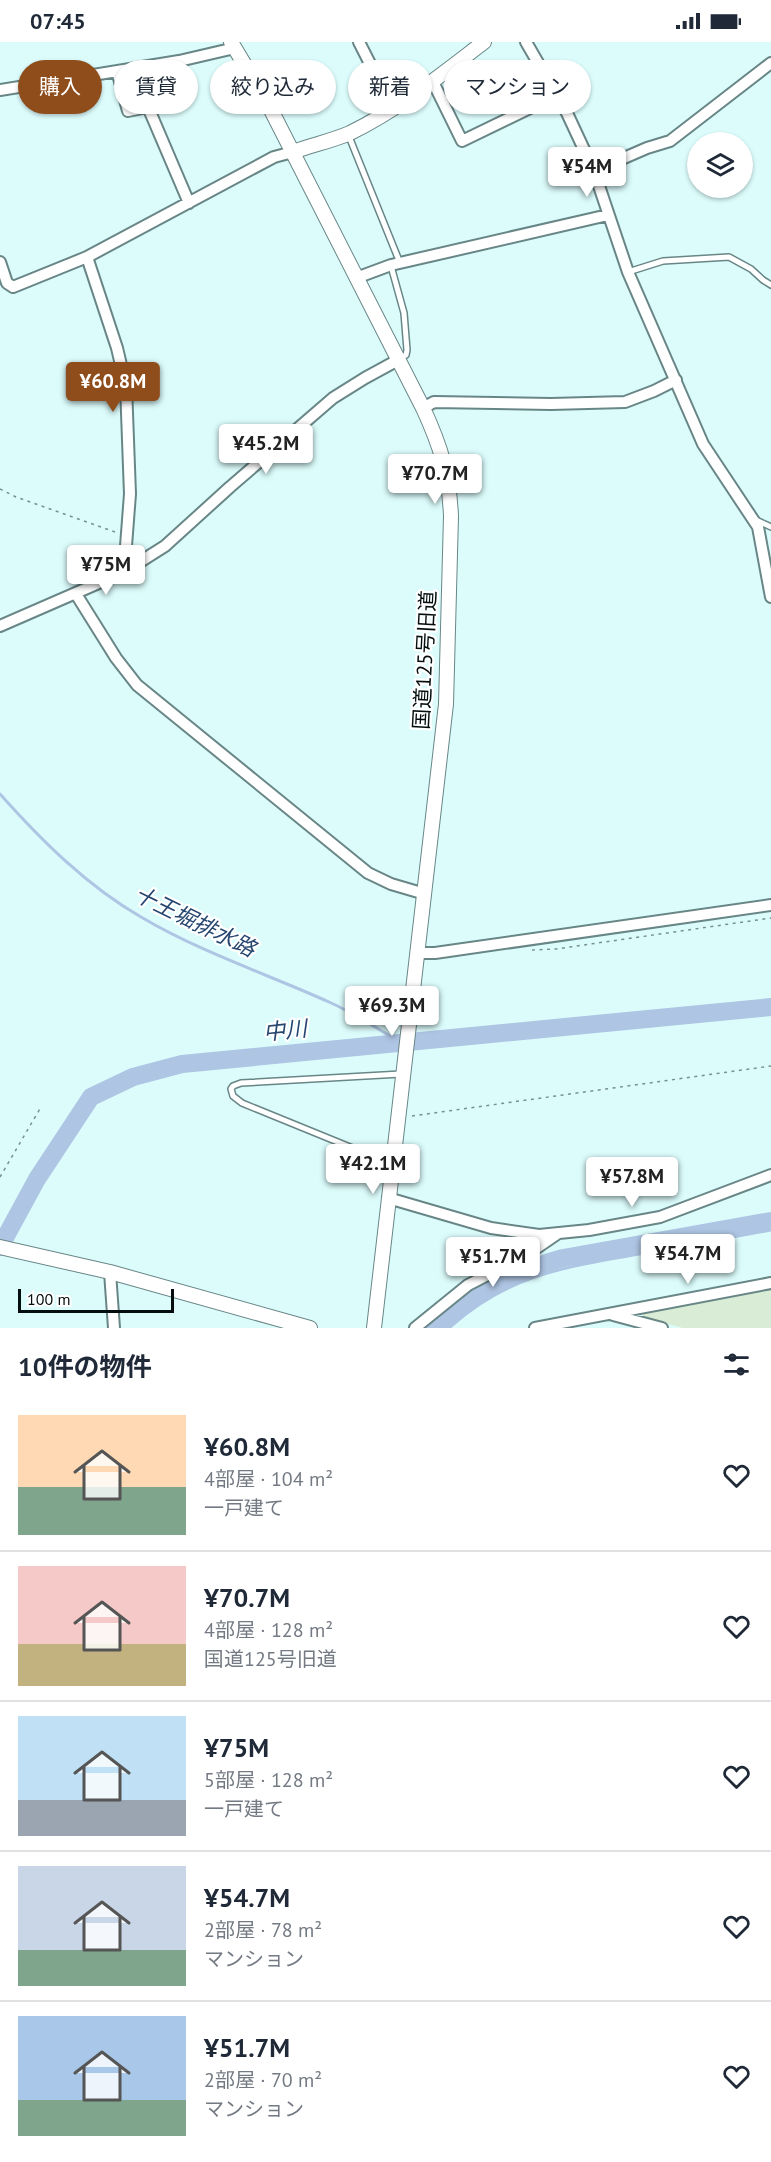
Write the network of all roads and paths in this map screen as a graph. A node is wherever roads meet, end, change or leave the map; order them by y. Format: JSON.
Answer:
{"nodes":[{"id":1,"x":359,"y":42,"type":"edge"},
{"id":2,"x":484,"y":42,"type":"edge"},
{"id":3,"x":526,"y":42,"type":"edge"},
{"id":4,"x":233,"y":45,"type":"edge"},
{"id":5,"x":182,"y":60,"type":"edge"},
{"id":6,"x":368,"y":60,"type":"edge"},
{"id":7,"x":536,"y":60,"type":"edge"},
{"id":8,"x":770,"y":69,"type":"edge"},
{"id":9,"x":114,"y":71,"type":"edge"},
{"id":10,"x":434,"y":82,"type":"joint"},
{"id":11,"x":0,"y":90,"type":"edge"},
{"id":12,"x":444,"y":103,"type":"edge"},
{"id":13,"x":151,"y":114,"type":"edge"},
{"id":14,"x":384,"y":114,"type":"edge"},
{"id":15,"x":449,"y":114,"type":"edge"},
{"id":16,"x":519,"y":114,"type":"edge"},
{"id":17,"x":567,"y":114,"type":"edge"},
{"id":18,"x":348,"y":134,"type":"junction"},
{"id":19,"x":293,"y":152,"type":"junction"},
{"id":20,"x":594,"y":171,"type":"junction"},
{"id":21,"x":189,"y":203,"type":"junction"},
{"id":22,"x":608,"y":215,"type":"junction"},
{"id":23,"x":87,"y":257,"type":"junction"},
{"id":24,"x":0,"y":262,"type":"edge"},
{"id":25,"x":396,"y":264,"type":"junction"},
{"id":26,"x":628,"y":272,"type":"junction"},
{"id":27,"x":356,"y":278,"type":"junction"},
{"id":28,"x":771,"y":285,"type":"edge"},
{"id":29,"x":398,"y":360,"type":"junction"},
{"id":30,"x":676,"y":380,"type":"junction"},
{"id":31,"x":423,"y":408,"type":"junction"},
{"id":32,"x":0,"y":489,"type":"edge"},
{"id":33,"x":752,"y":518,"type":"junction"},
{"id":34,"x":771,"y":527,"type":"edge"},
{"id":35,"x":127,"y":536,"type":"junction"},
{"id":36,"x":124,"y":572,"type":"junction"},
{"id":37,"x":76,"y":594,"type":"junction"},
{"id":38,"x":771,"y":597,"type":"edge"},
{"id":39,"x":0,"y":626,"type":"edge"},
{"id":40,"x":425,"y":894,"type":"junction"},
{"id":41,"x":771,"y":905,"type":"edge"},
{"id":42,"x":771,"y":918,"type":"edge"},
{"id":43,"x":531,"y":940,"type":"junction"},
{"id":44,"x":418,"y":953,"type":"junction"},
{"id":45,"x":771,"y":1066,"type":"edge"},
{"id":46,"x":403,"y":1071,"type":"junction"},
{"id":47,"x":41,"y":1107,"type":"dead end"},
{"id":48,"x":406,"y":1116,"type":"dead end"},
{"id":49,"x":393,"y":1162,"type":"junction"},
{"id":50,"x":771,"y":1175,"type":"edge"},
{"id":51,"x":0,"y":1177,"type":"edge"},
{"id":52,"x":388,"y":1198,"type":"junction"},
{"id":53,"x":559,"y":1233,"type":"junction"},
{"id":54,"x":0,"y":1247,"type":"edge"},
{"id":55,"x":110,"y":1272,"type":"junction"},
{"id":56,"x":771,"y":1283,"type":"edge"},
{"id":57,"x":610,"y":1314,"type":"junction"},
{"id":58,"x":295,"y":1326,"type":"edge"},
{"id":59,"x":114,"y":1328,"type":"edge"},
{"id":60,"x":310,"y":1328,"type":"edge"},
{"id":61,"x":374,"y":1328,"type":"edge"},
{"id":62,"x":416,"y":1328,"type":"edge"},
{"id":63,"x":535,"y":1328,"type":"edge"},
{"id":64,"x":662,"y":1328,"type":"edge"}],
"edges":[{"from":1,"to":6,"type":"street"},
{"from":2,"to":10,"type":"street"},
{"from":3,"to":7,"type":"street"},
{"from":4,"to":5,"type":"street"},
{"from":4,"to":19,"type":"street","name":"国道125号旧道"},
{"from":8,"to":20,"type":"street"},
{"from":9,"to":11,"type":"street"},
{"from":10,"to":12,"type":"street"},
{"from":13,"to":21,"type":"street"},
{"from":14,"to":18,"type":"street"},
{"from":15,"to":16,"type":"street"},
{"from":17,"to":20,"type":"street"},
{"from":18,"to":19,"type":"street"},
{"from":18,"to":25,"type":"lane"},
{"from":19,"to":21,"type":"street"},
{"from":19,"to":27,"type":"street","name":"国道125号旧道"},
{"from":20,"to":22,"type":"street"},
{"from":21,"to":23,"type":"street"},
{"from":22,"to":25,"type":"street"},
{"from":22,"to":26,"type":"street"},
{"from":23,"to":24,"type":"street"},
{"from":23,"to":35,"type":"street"},
{"from":25,"to":27,"type":"street"},
{"from":25,"to":29,"type":"lane"},
{"from":26,"to":28,"type":"lane"},
{"from":26,"to":30,"type":"street"},
{"from":27,"to":29,"type":"street","name":"国道125号旧道"},
{"from":29,"to":31,"type":"street","name":"国道125号旧道"},
{"from":29,"to":36,"type":"street"},
{"from":30,"to":31,"type":"street"},
{"from":30,"to":33,"type":"street"},
{"from":31,"to":40,"type":"street","name":"国道125号旧道"},
{"from":32,"to":35,"type":"path"},
{"from":33,"to":34,"type":"lane"},
{"from":33,"to":38,"type":"street"},
{"from":35,"to":36,"type":"street"},
{"from":36,"to":37,"type":"street"},
{"from":37,"to":39,"type":"street"},
{"from":37,"to":40,"type":"street"},
{"from":40,"to":44,"type":"street","name":"国道125号旧道"},
{"from":41,"to":43,"type":"street"},
{"from":42,"to":43,"type":"path"},
{"from":43,"to":44,"type":"street"},
{"from":44,"to":46,"type":"street","name":"国道125号旧道"},
{"from":45,"to":48,"type":"path"},
{"from":46,"to":49,"type":"street","name":"国道125号旧道"},
{"from":46,"to":49,"type":"lane"},
{"from":47,"to":51,"type":"path"},
{"from":49,"to":52,"type":"street","name":"国道125号旧道"},
{"from":50,"to":53,"type":"street"},
{"from":52,"to":53,"type":"street"},
{"from":52,"to":61,"type":"street","name":"国道125号旧道"},
{"from":53,"to":62,"type":"street"},
{"from":54,"to":55,"type":"street"},
{"from":55,"to":58,"type":"street"},
{"from":55,"to":59,"type":"street"},
{"from":56,"to":57,"type":"street"},
{"from":57,"to":63,"type":"street"},
{"from":57,"to":64,"type":"street"},
{"from":58,"to":60,"type":"street"}]}
